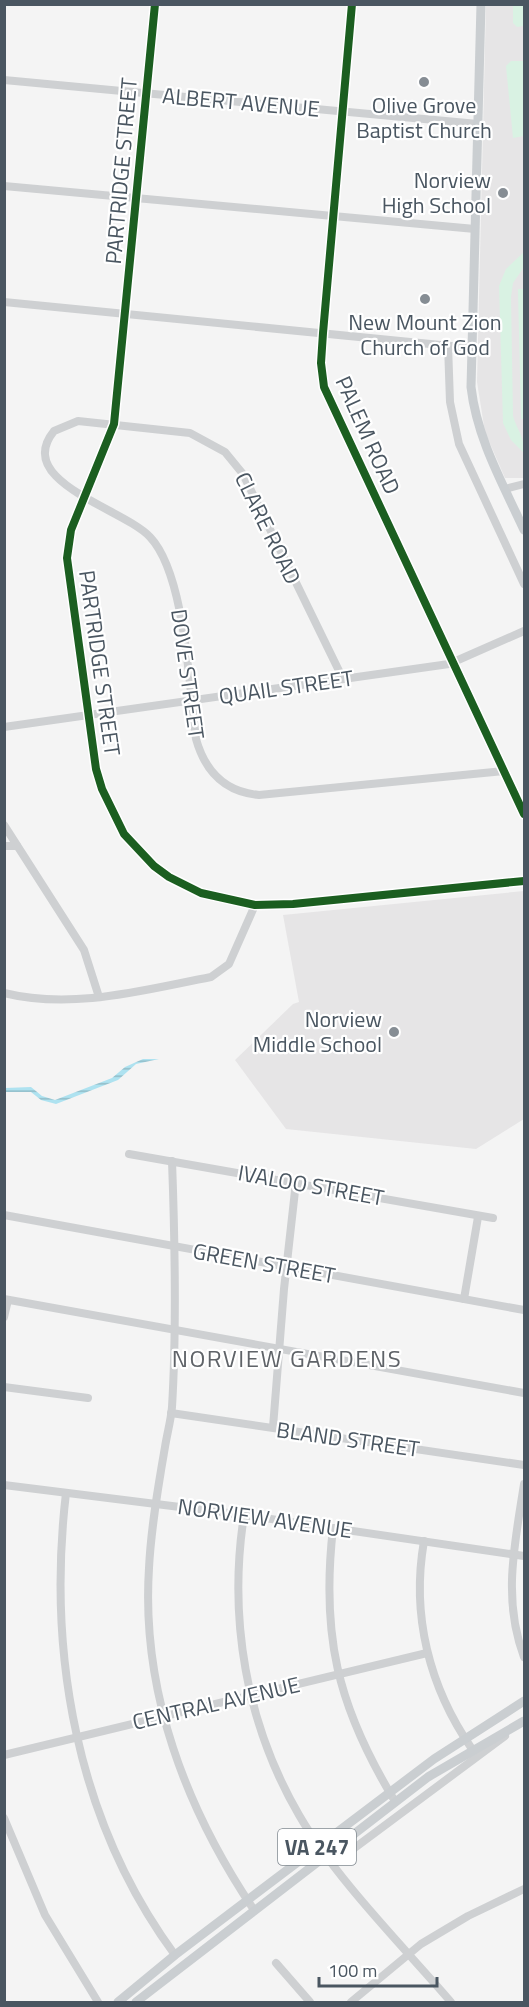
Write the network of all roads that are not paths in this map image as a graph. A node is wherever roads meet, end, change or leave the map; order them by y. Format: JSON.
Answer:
{"nodes":[{"id":1,"x":155,"y":4,"type":"edge"},
{"id":2,"x":352,"y":4,"type":"edge"},
{"id":3,"x":481,"y":4,"type":"edge"},
{"id":4,"x":4,"y":80,"type":"edge"},
{"id":5,"x":146,"y":93,"type":"junction"},
{"id":6,"x":344,"y":112,"type":"junction"},
{"id":7,"x":478,"y":124,"type":"junction"},
{"id":8,"x":4,"y":186,"type":"edge"},
{"id":9,"x":136,"y":199,"type":"junction"},
{"id":10,"x":333,"y":217,"type":"junction"},
{"id":11,"x":475,"y":229,"type":"junction"},
{"id":12,"x":4,"y":302,"type":"edge"},
{"id":13,"x":125,"y":315,"type":"junction"},
{"id":14,"x":322,"y":333,"type":"junction"},
{"id":15,"x":448,"y":345,"type":"junction"},
{"id":16,"x":471,"y":348,"type":"junction"},
{"id":17,"x":114,"y":424,"type":"junction"},
{"id":18,"x":525,"y":484,"type":"edge"},
{"id":19,"x":505,"y":489,"type":"junction"},
{"id":20,"x":85,"y":496,"type":"junction"},
{"id":21,"x":525,"y":530,"type":"edge"},
{"id":22,"x":525,"y":584,"type":"edge"},
{"id":23,"x":525,"y":631,"type":"edge"},
{"id":24,"x":452,"y":663,"type":"junction"},
{"id":25,"x":343,"y":679,"type":"junction"},
{"id":26,"x":191,"y":700,"type":"junction"},
{"id":27,"x":88,"y":715,"type":"junction"},
{"id":28,"x":4,"y":727,"type":"edge"},
{"id":29,"x":504,"y":771,"type":"junction"},
{"id":30,"x":525,"y":814,"type":"edge"},
{"id":31,"x":4,"y":825,"type":"edge"},
{"id":32,"x":4,"y":846,"type":"edge"},
{"id":33,"x":16,"y":846,"type":"junction"},
{"id":34,"x":525,"y":881,"type":"edge"},
{"id":35,"x":255,"y":905,"type":"junction"},
{"id":36,"x":4,"y":993,"type":"edge"},
{"id":37,"x":99,"y":997,"type":"junction"},
{"id":38,"x":129,"y":1154,"type":"dead end"},
{"id":39,"x":172,"y":1161,"type":"junction"},
{"id":40,"x":296,"y":1182,"type":"junction"},
{"id":41,"x":4,"y":1215,"type":"edge"},
{"id":42,"x":478,"y":1216,"type":"junction"},
{"id":43,"x":493,"y":1218,"type":"dead end"},
{"id":44,"x":173,"y":1246,"type":"junction"},
{"id":45,"x":287,"y":1266,"type":"junction"},
{"id":46,"x":464,"y":1299,"type":"junction"},
{"id":47,"x":6,"y":1300,"type":"edge"},
{"id":48,"x":525,"y":1310,"type":"edge"},
{"id":49,"x":4,"y":1317,"type":"edge"},
{"id":50,"x":174,"y":1330,"type":"junction"},
{"id":51,"x":279,"y":1348,"type":"junction"},
{"id":52,"x":4,"y":1387,"type":"edge"},
{"id":53,"x":525,"y":1393,"type":"edge"},
{"id":54,"x":88,"y":1398,"type":"dead end"},
{"id":55,"x":171,"y":1413,"type":"junction"},
{"id":56,"x":273,"y":1427,"type":"junction"},
{"id":57,"x":525,"y":1464,"type":"edge"},
{"id":58,"x":525,"y":1484,"type":"edge"},
{"id":59,"x":4,"y":1485,"type":"edge"},
{"id":60,"x":66,"y":1493,"type":"junction"},
{"id":61,"x":156,"y":1504,"type":"junction"},
{"id":62,"x":244,"y":1515,"type":"junction"},
{"id":63,"x":333,"y":1528,"type":"junction"},
{"id":64,"x":424,"y":1541,"type":"junction"},
{"id":65,"x":514,"y":1554,"type":"junction"},
{"id":66,"x":525,"y":1556,"type":"edge"},
{"id":67,"x":427,"y":1653,"type":"junction"},
{"id":68,"x":525,"y":1657,"type":"edge"},
{"id":69,"x":338,"y":1674,"type":"junction"},
{"id":70,"x":251,"y":1695,"type":"junction"},
{"id":71,"x":525,"y":1701,"type":"edge"},
{"id":72,"x":164,"y":1715,"type":"junction"},
{"id":73,"x":525,"y":1721,"type":"edge"},
{"id":74,"x":76,"y":1737,"type":"junction"},
{"id":75,"x":465,"y":1738,"type":"junction"},
{"id":76,"x":472,"y":1749,"type":"junction"},
{"id":77,"x":4,"y":1755,"type":"edge"},
{"id":78,"x":389,"y":1792,"type":"junction"},
{"id":79,"x":395,"y":1801,"type":"junction"},
{"id":80,"x":4,"y":1818,"type":"edge"},
{"id":81,"x":319,"y":1845,"type":"junction"},
{"id":82,"x":326,"y":1854,"type":"junction"},
{"id":83,"x":333,"y":1864,"type":"junction"},
{"id":84,"x":525,"y":1889,"type":"edge"},
{"id":85,"x":248,"y":1900,"type":"junction"},
{"id":86,"x":254,"y":1910,"type":"junction"},
{"id":87,"x":408,"y":1953,"type":"junction"},
{"id":88,"x":175,"y":1955,"type":"junction"},
{"id":89,"x":276,"y":1963,"type":"dead end"},
{"id":90,"x":98,"y":2002,"type":"edge"},
{"id":91,"x":118,"y":2002,"type":"edge"},
{"id":92,"x":136,"y":2002,"type":"edge"},
{"id":93,"x":310,"y":2002,"type":"edge"},
{"id":94,"x":351,"y":2002,"type":"edge"},
{"id":95,"x":451,"y":2002,"type":"edge"}],
"edges":[{"from":1,"to":5,"type":"street","name":"PARTRIDGE STREET"},
{"from":2,"to":6,"type":"street","name":"PALEM ROAD"},
{"from":3,"to":7,"type":"main road"},
{"from":4,"to":5,"type":"street","name":"ALBERT AVENUE"},
{"from":5,"to":6,"type":"street","name":"ALBERT AVENUE"},
{"from":5,"to":9,"type":"street","name":"PARTRIDGE STREET"},
{"from":6,"to":7,"type":"street","name":"ALBERT AVENUE"},
{"from":6,"to":10,"type":"street","name":"PALEM ROAD"},
{"from":7,"to":11,"type":"main road"},
{"from":8,"to":9,"type":"street"},
{"from":9,"to":10,"type":"street"},
{"from":9,"to":13,"type":"street","name":"PARTRIDGE STREET"},
{"from":10,"to":11,"type":"street"},
{"from":10,"to":14,"type":"street","name":"PALEM ROAD"},
{"from":11,"to":16,"type":"main road"},
{"from":12,"to":13,"type":"street"},
{"from":13,"to":14,"type":"street"},
{"from":13,"to":17,"type":"street","name":"PARTRIDGE STREET"},
{"from":14,"to":15,"type":"street"},
{"from":14,"to":24,"type":"street","name":"PALEM ROAD"},
{"from":15,"to":16,"type":"street"},
{"from":15,"to":22,"type":"street"},
{"from":16,"to":19,"type":"main road"},
{"from":17,"to":20,"type":"street","name":"PARTRIDGE STREET"},
{"from":17,"to":20,"type":"street","name":"CLARE ROAD"},
{"from":17,"to":25,"type":"street","name":"CLARE ROAD"},
{"from":18,"to":19,"type":"street"},
{"from":19,"to":21,"type":"main road"},
{"from":20,"to":26,"type":"street","name":"DOVE STREET"},
{"from":20,"to":27,"type":"street","name":"PARTRIDGE STREET"},
{"from":23,"to":24,"type":"street","name":"QUAIL STREET"},
{"from":24,"to":25,"type":"street","name":"QUAIL STREET"},
{"from":24,"to":29,"type":"street","name":"PALEM ROAD"},
{"from":25,"to":26,"type":"street","name":"QUAIL STREET"},
{"from":26,"to":27,"type":"street","name":"QUAIL STREET"},
{"from":26,"to":29,"type":"street","name":"DOVE STREET"},
{"from":27,"to":28,"type":"street","name":"QUAIL STREET"},
{"from":27,"to":35,"type":"street","name":"PARTRIDGE STREET"},
{"from":29,"to":30,"type":"street","name":"PALEM ROAD"},
{"from":31,"to":33,"type":"street"},
{"from":32,"to":33,"type":"street"},
{"from":33,"to":37,"type":"street"},
{"from":34,"to":35,"type":"street","name":"PARTRIDGE STREET"},
{"from":35,"to":37,"type":"street"},
{"from":36,"to":37,"type":"street"},
{"from":38,"to":39,"type":"street","name":"IVALOO STREET"},
{"from":39,"to":40,"type":"street","name":"IVALOO STREET"},
{"from":39,"to":44,"type":"street"},
{"from":40,"to":42,"type":"street","name":"IVALOO STREET"},
{"from":40,"to":45,"type":"street"},
{"from":41,"to":44,"type":"street","name":"GREEN STREET"},
{"from":42,"to":43,"type":"street","name":"IVALOO STREET"},
{"from":42,"to":46,"type":"street"},
{"from":44,"to":45,"type":"street","name":"GREEN STREET"},
{"from":44,"to":50,"type":"street"},
{"from":45,"to":46,"type":"street","name":"GREEN STREET"},
{"from":45,"to":51,"type":"street"},
{"from":46,"to":48,"type":"street","name":"GREEN STREET"},
{"from":47,"to":49,"type":"street"},
{"from":47,"to":50,"type":"street"},
{"from":50,"to":51,"type":"street"},
{"from":50,"to":55,"type":"street"},
{"from":51,"to":53,"type":"street"},
{"from":51,"to":56,"type":"street"},
{"from":52,"to":54,"type":"street"},
{"from":55,"to":56,"type":"street","name":"BLAND STREET"},
{"from":55,"to":61,"type":"street"},
{"from":56,"to":57,"type":"street","name":"BLAND STREET"},
{"from":58,"to":65,"type":"street"},
{"from":59,"to":60,"type":"street","name":"NORVIEW AVENUE"},
{"from":60,"to":61,"type":"street","name":"NORVIEW AVENUE"},
{"from":60,"to":74,"type":"street"},
{"from":61,"to":62,"type":"street","name":"NORVIEW AVENUE"},
{"from":61,"to":72,"type":"street"},
{"from":62,"to":63,"type":"street","name":"NORVIEW AVENUE"},
{"from":62,"to":70,"type":"street"},
{"from":63,"to":64,"type":"street","name":"NORVIEW AVENUE"},
{"from":63,"to":69,"type":"street"},
{"from":64,"to":65,"type":"street","name":"NORVIEW AVENUE"},
{"from":64,"to":67,"type":"street"},
{"from":65,"to":66,"type":"street","name":"NORVIEW AVENUE"},
{"from":65,"to":68,"type":"street"},
{"from":67,"to":69,"type":"street","name":"CENTRAL AVENUE"},
{"from":67,"to":75,"type":"street"},
{"from":69,"to":70,"type":"street","name":"CENTRAL AVENUE"},
{"from":69,"to":78,"type":"street"},
{"from":70,"to":72,"type":"street","name":"CENTRAL AVENUE"},
{"from":70,"to":81,"type":"street"},
{"from":71,"to":75,"type":"main road","number":"VA 247"},
{"from":72,"to":74,"type":"street","name":"CENTRAL AVENUE"},
{"from":72,"to":85,"type":"street"},
{"from":73,"to":76,"type":"main road","number":"VA 247"},
{"from":73,"to":83,"type":"street"},
{"from":74,"to":77,"type":"street","name":"CENTRAL AVENUE"},
{"from":74,"to":88,"type":"street"},
{"from":75,"to":76,"type":"street"},
{"from":75,"to":78,"type":"main road","number":"VA 247"},
{"from":76,"to":79,"type":"main road","number":"VA 247"},
{"from":78,"to":79,"type":"street"},
{"from":78,"to":81,"type":"main road","number":"VA 247"},
{"from":79,"to":82,"type":"main road","number":"VA 247"},
{"from":80,"to":90,"type":"street"},
{"from":81,"to":82,"type":"street"},
{"from":81,"to":85,"type":"main road","number":"VA 247"},
{"from":82,"to":83,"type":"street"},
{"from":82,"to":86,"type":"main road","number":"VA 247"},
{"from":83,"to":87,"type":"street"},
{"from":84,"to":87,"type":"street"},
{"from":85,"to":86,"type":"street"},
{"from":85,"to":88,"type":"main road","number":"VA 247"},
{"from":86,"to":92,"type":"main road","number":"VA 247"},
{"from":87,"to":94,"type":"street"},
{"from":87,"to":95,"type":"street"},
{"from":88,"to":91,"type":"main road","number":"VA 247"},
{"from":89,"to":93,"type":"street"}]}
